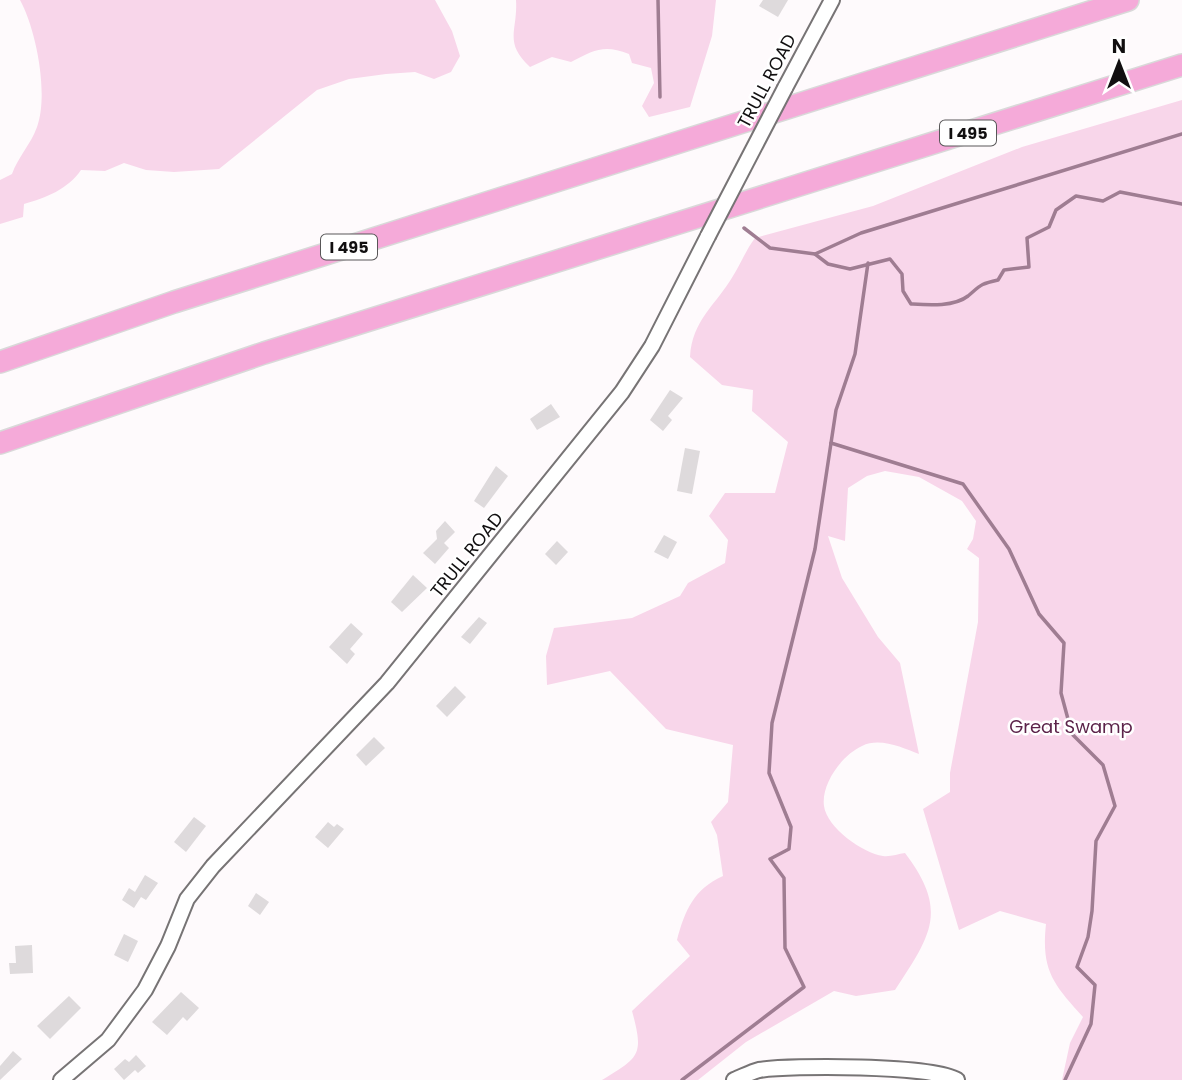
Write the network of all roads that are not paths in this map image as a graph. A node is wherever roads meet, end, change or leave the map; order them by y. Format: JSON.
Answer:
{"nodes":[{"id":1,"x":832,"y":0,"type":"edge"},
{"id":2,"x":1128,"y":0,"type":"edge"},
{"id":3,"x":1182,"y":65,"type":"edge"},
{"id":4,"x":0,"y":362,"type":"edge"},
{"id":5,"x":0,"y":445,"type":"edge"},
{"id":6,"x":61,"y":1080,"type":"edge"},
{"id":7,"x":734,"y":1080,"type":"edge"},
{"id":8,"x":957,"y":1080,"type":"edge"}],
"edges":[{"from":1,"to":6,"type":"street","name":"TRULL ROAD","bridge":true},
{"from":2,"to":4,"type":"highway","number":"I 495"},
{"from":3,"to":5,"type":"highway","number":"I 495"},
{"from":7,"to":8,"type":"street"}]}
